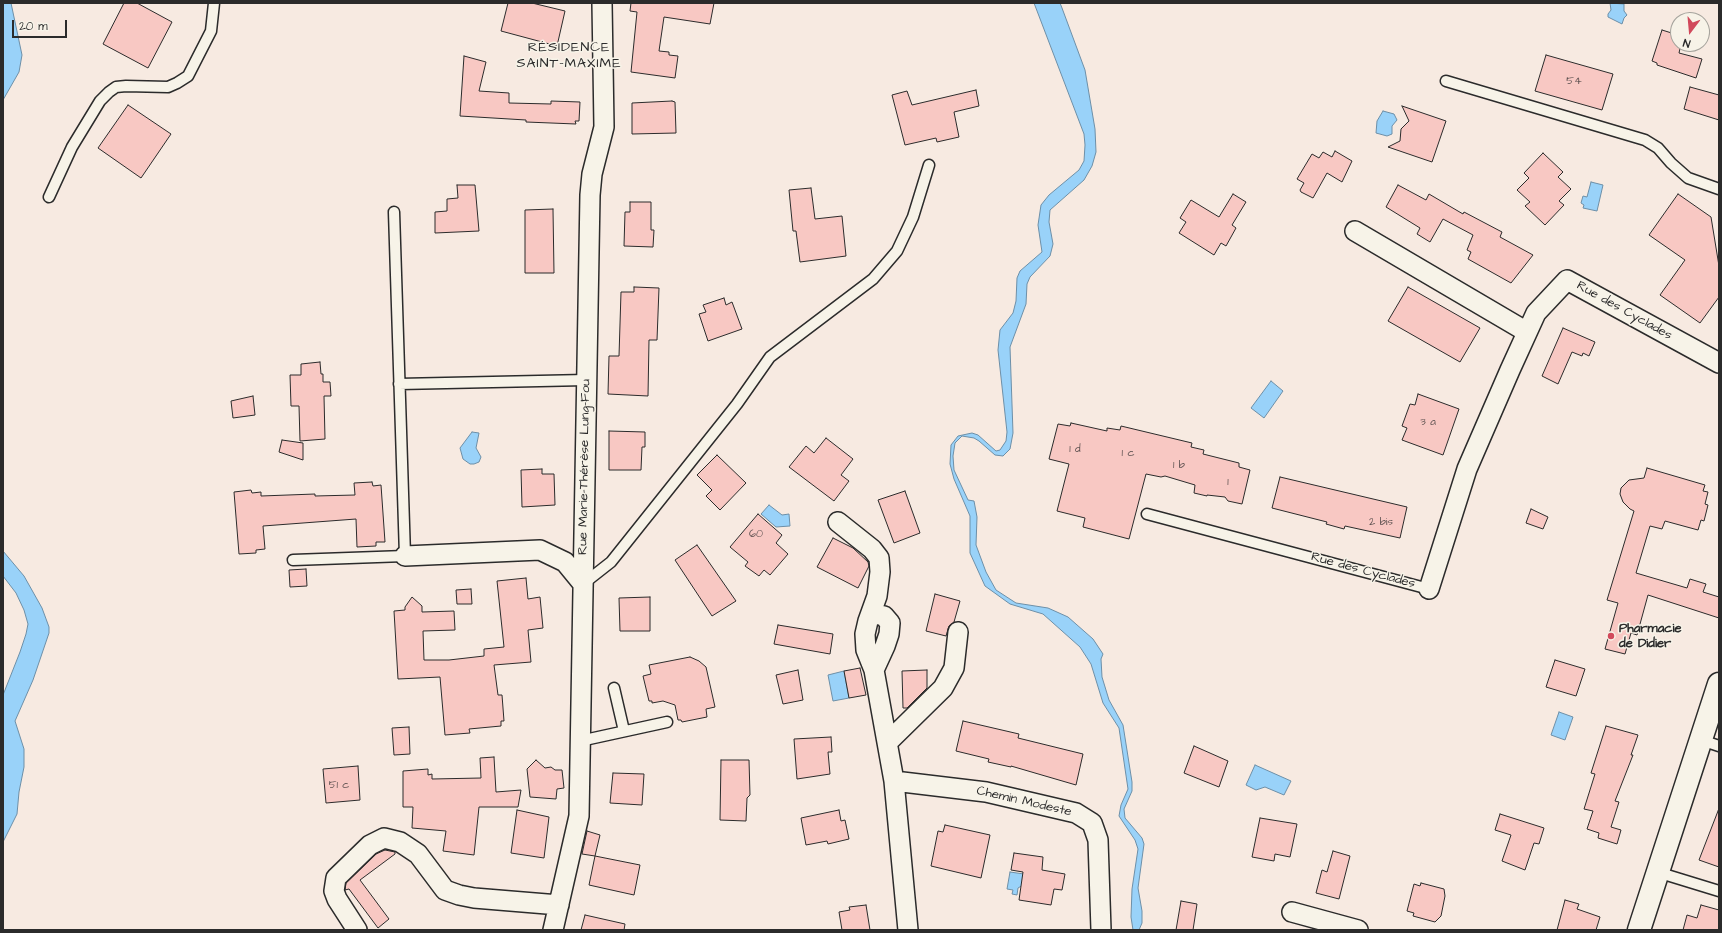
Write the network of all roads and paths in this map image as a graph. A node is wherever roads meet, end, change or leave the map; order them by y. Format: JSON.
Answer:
{"nodes":[{"id":1,"x":214,"y":3,"type":"edge"},
{"id":2,"x":602,"y":3,"type":"edge"},
{"id":3,"x":1446,"y":81,"type":"dead end"},
{"id":4,"x":929,"y":165,"type":"dead end"},
{"id":5,"x":1719,"y":189,"type":"edge"},
{"id":6,"x":49,"y":197,"type":"dead end"},
{"id":7,"x":394,"y":212,"type":"dead end"},
{"id":8,"x":1355,"y":230,"type":"dead end"},
{"id":9,"x":1527,"y":332,"type":"junction"},
{"id":10,"x":1719,"y":363,"type":"edge"},
{"id":11,"x":586,"y":380,"type":"junction"},
{"id":12,"x":400,"y":384,"type":"junction"},
{"id":13,"x":1147,"y":514,"type":"dead end"},
{"id":14,"x":838,"y":522,"type":"dead end"},
{"id":15,"x":405,"y":556,"type":"junction"},
{"id":16,"x":293,"y":560,"type":"dead end"},
{"id":17,"x":583,"y":584,"type":"junction"},
{"id":18,"x":1429,"y":589,"type":"joint"},
{"id":19,"x":958,"y":632,"type":"dead end"},
{"id":20,"x":1719,"y":684,"type":"edge"},
{"id":21,"x":614,"y":688,"type":"dead end"},
{"id":22,"x":667,"y":722,"type":"dead end"},
{"id":23,"x":624,"y":731,"type":"junction"},
{"id":24,"x":580,"y":741,"type":"junction"},
{"id":25,"x":888,"y":742,"type":"junction"},
{"id":26,"x":1710,"y":743,"type":"edge"},
{"id":27,"x":894,"y":781,"type":"junction"},
{"id":28,"x":1658,"y":872,"type":"junction"},
{"id":29,"x":1719,"y":891,"type":"edge"},
{"id":30,"x":559,"y":905,"type":"junction"},
{"id":31,"x":1292,"y":912,"type":"dead end"},
{"id":32,"x":357,"y":930,"type":"edge"},
{"id":33,"x":553,"y":930,"type":"edge"},
{"id":34,"x":908,"y":930,"type":"edge"},
{"id":35,"x":1101,"y":930,"type":"edge"},
{"id":36,"x":1358,"y":930,"type":"edge"},
{"id":37,"x":1639,"y":930,"type":"edge"}],
"edges":[{"from":1,"to":6,"type":"lane"},
{"from":2,"to":11,"type":"street","name":"Rue Marie-Thérèse Lung-Fou"},
{"from":3,"to":5,"type":"lane"},
{"from":4,"to":17,"type":"lane"},
{"from":7,"to":12,"type":"lane"},
{"from":8,"to":9,"type":"street"},
{"from":9,"to":10,"type":"street","name":"Rue des Cyclades"},
{"from":9,"to":18,"type":"street","name":"Rue des Cyclades"},
{"from":11,"to":12,"type":"lane"},
{"from":11,"to":17,"type":"street","name":"Rue Marie-Thérèse Lung-Fou"},
{"from":12,"to":15,"type":"lane"},
{"from":13,"to":18,"type":"lane","name":"Rue des Cyclades"},
{"from":14,"to":25,"type":"street"},
{"from":15,"to":16,"type":"lane"},
{"from":15,"to":17,"type":"street"},
{"from":17,"to":24,"type":"street","name":"Rue Marie-Thérèse Lung-Fou"},
{"from":19,"to":25,"type":"street"},
{"from":20,"to":26,"type":"street"},
{"from":21,"to":23,"type":"lane"},
{"from":22,"to":23,"type":"lane"},
{"from":23,"to":24,"type":"lane"},
{"from":24,"to":30,"type":"street","name":"Rue Marie-Thérèse Lung-Fou"},
{"from":25,"to":27,"type":"street"},
{"from":26,"to":28,"type":"street"},
{"from":27,"to":34,"type":"street"},
{"from":27,"to":35,"type":"street","name":"Chemin Modeste"},
{"from":28,"to":29,"type":"lane"},
{"from":28,"to":37,"type":"street"},
{"from":30,"to":32,"type":"street"},
{"from":30,"to":33,"type":"street","name":"Rue Marie-Thérèse Lung-Fou"},
{"from":31,"to":36,"type":"street"}]}
